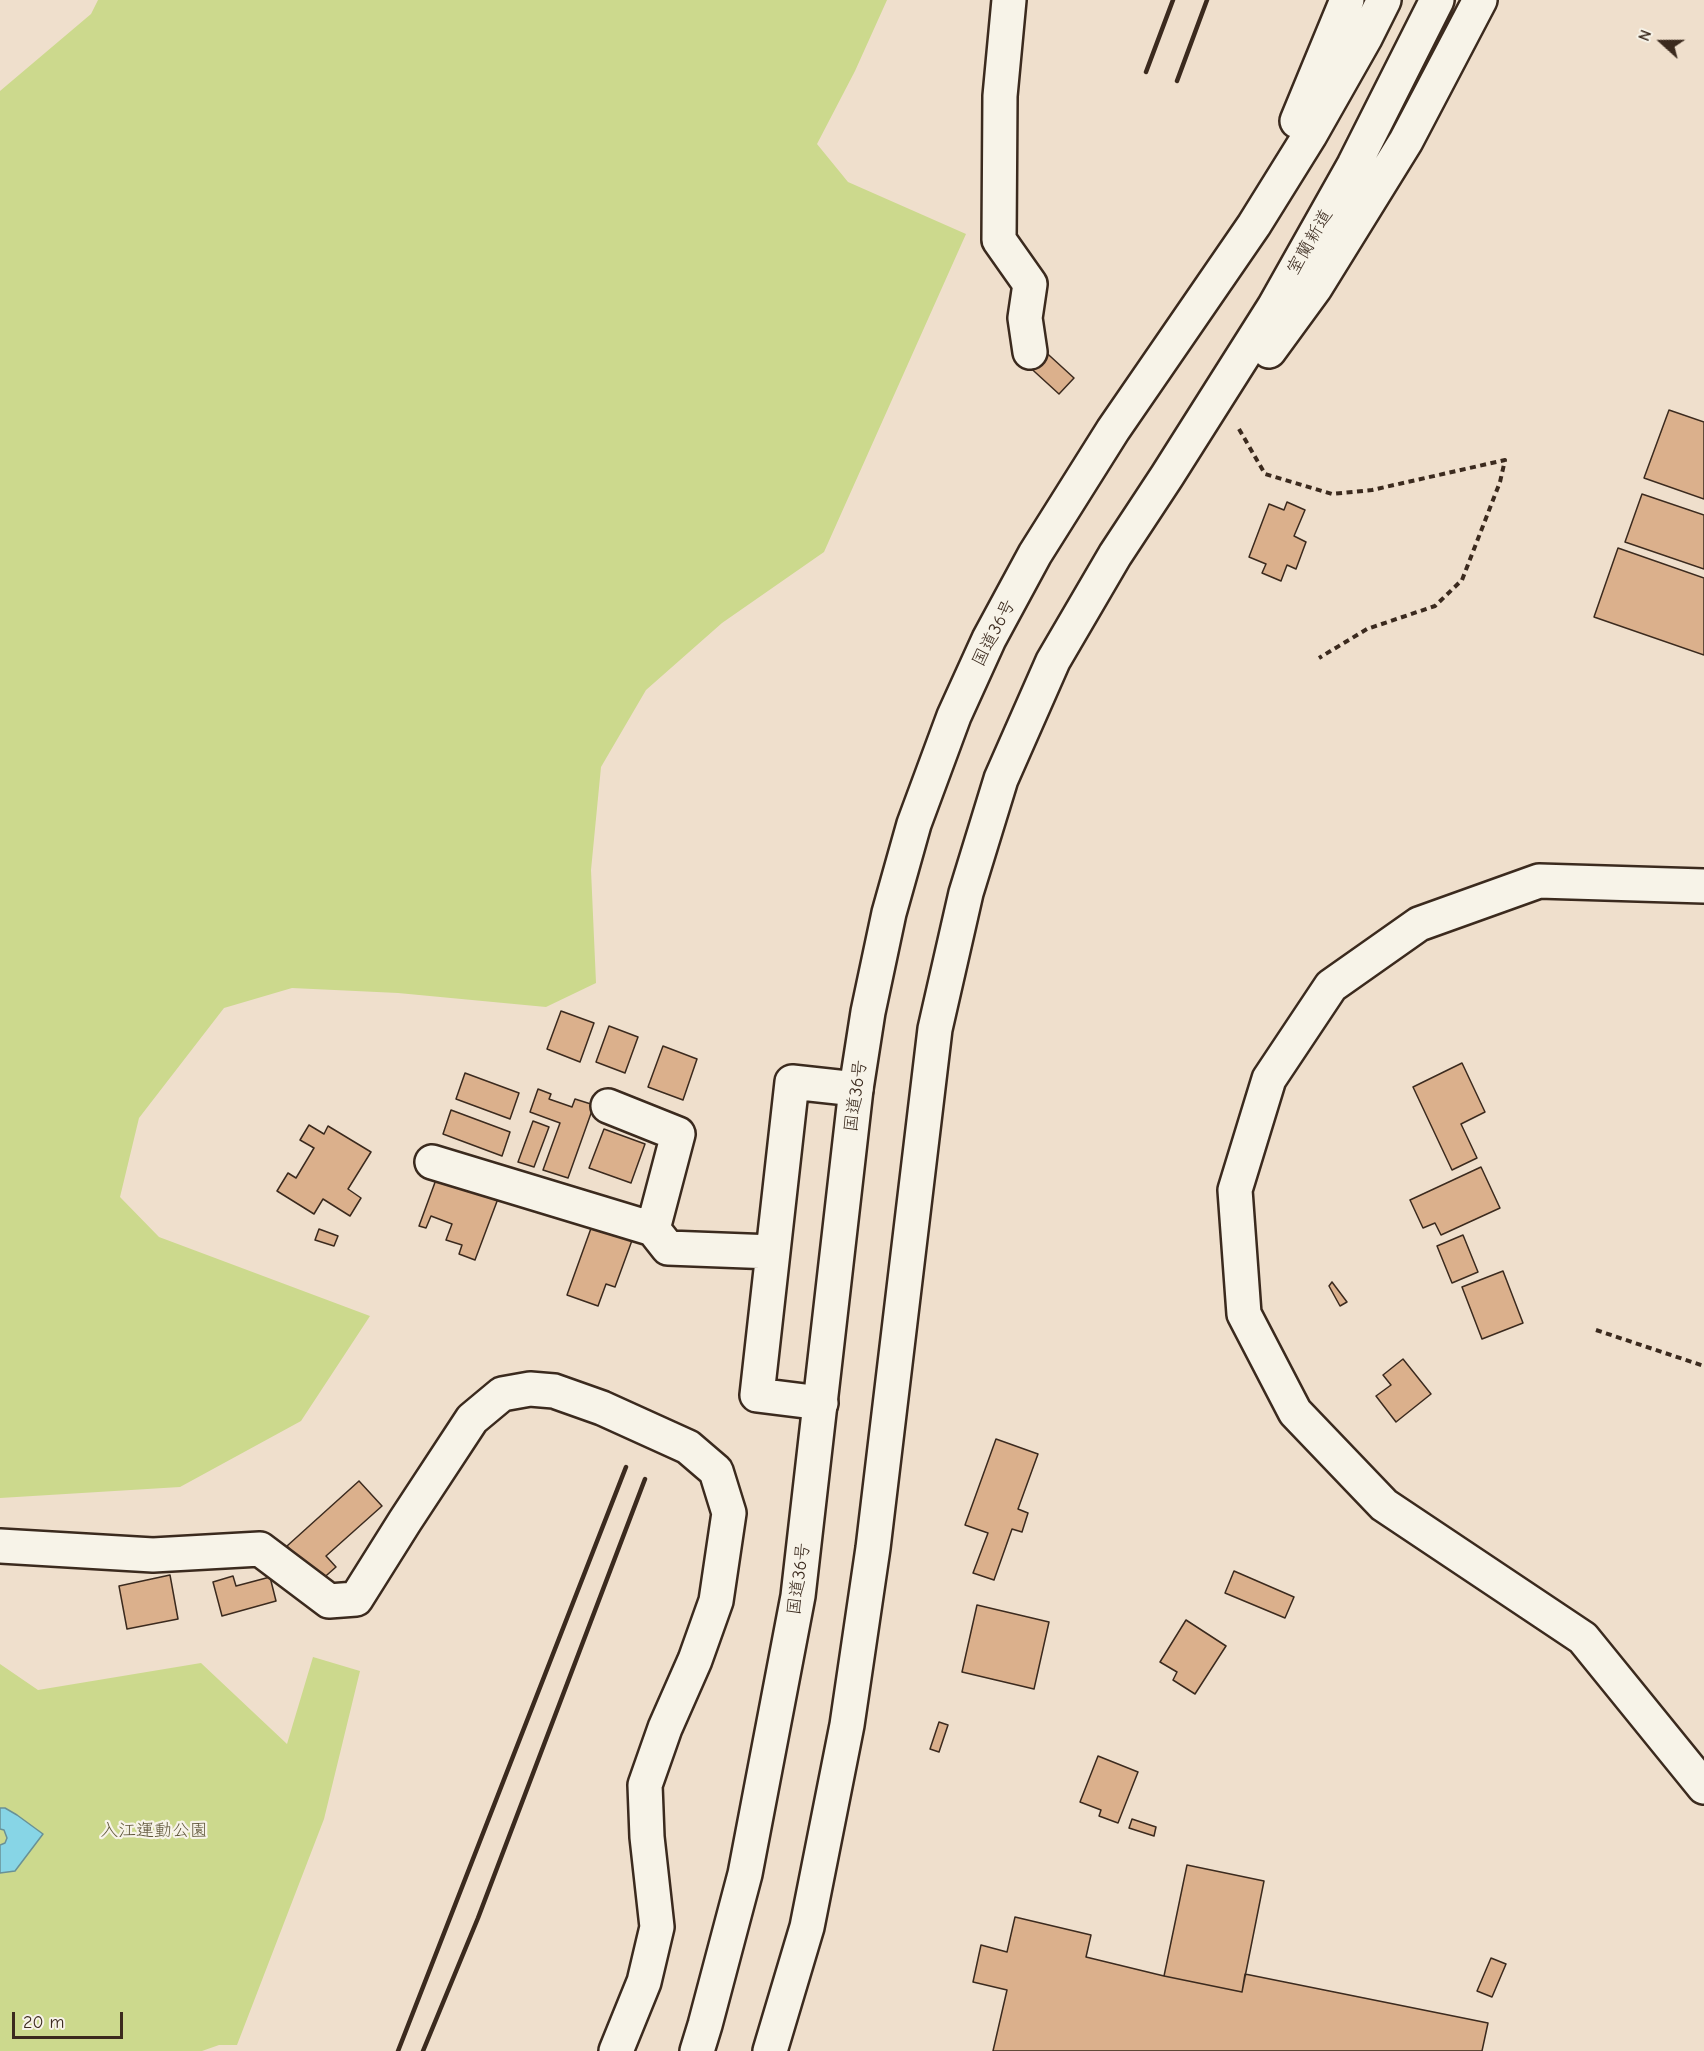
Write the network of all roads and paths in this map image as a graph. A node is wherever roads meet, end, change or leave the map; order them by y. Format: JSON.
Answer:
{"nodes":[{"id":1,"x":1009,"y":0,"type":"edge"},
{"id":2,"x":1347,"y":0,"type":"edge"},
{"id":3,"x":1384,"y":0,"type":"edge"},
{"id":4,"x":1437,"y":0,"type":"edge"},
{"id":5,"x":1480,"y":0,"type":"edge"},
{"id":6,"x":1254,"y":225,"type":"junction"},
{"id":7,"x":1030,"y":352,"type":"dead end"},
{"id":8,"x":1227,"y":408,"type":"junction"},
{"id":9,"x":1167,"y":476,"type":"junction"},
{"id":10,"x":1319,"y":658,"type":"dead end"},
{"id":11,"x":1704,"y":886,"type":"edge"},
{"id":12,"x":856,"y":1089,"type":"junction"},
{"id":13,"x":608,"y":1106,"type":"dead end"},
{"id":14,"x":432,"y":1162,"type":"dead end"},
{"id":15,"x":652,"y":1228,"type":"junction"},
{"id":16,"x":773,"y":1252,"type":"junction"},
{"id":17,"x":1596,"y":1330,"type":"dead end"},
{"id":18,"x":1704,"y":1366,"type":"edge"},
{"id":19,"x":821,"y":1403,"type":"junction"},
{"id":20,"x":0,"y":1546,"type":"edge"},
{"id":21,"x":1704,"y":1787,"type":"edge"},
{"id":22,"x":616,"y":2051,"type":"edge"},
{"id":23,"x":697,"y":2051,"type":"edge"},
{"id":24,"x":770,"y":2051,"type":"edge"}],
"edges":[{"from":1,"to":7,"type":"main road"},
{"from":2,"to":6,"type":"main road"},
{"from":3,"to":6,"type":"main road"},
{"from":4,"to":9,"type":"main road","name":"室蘭新道"},
{"from":5,"to":8,"type":"main road"},
{"from":6,"to":12,"type":"main road","name":"国道36号"},
{"from":8,"to":9,"type":"main road"},
{"from":8,"to":10,"type":"path"},
{"from":9,"to":24,"type":"main road"},
{"from":11,"to":21,"type":"main road"},
{"from":12,"to":16,"type":"main road"},
{"from":12,"to":19,"type":"main road","name":"国道36号"},
{"from":13,"to":15,"type":"main road"},
{"from":14,"to":15,"type":"main road"},
{"from":15,"to":16,"type":"main road"},
{"from":16,"to":19,"type":"main road"},
{"from":17,"to":18,"type":"path"},
{"from":19,"to":23,"type":"main road","name":"国道36号"},
{"from":20,"to":22,"type":"main road"}]}
